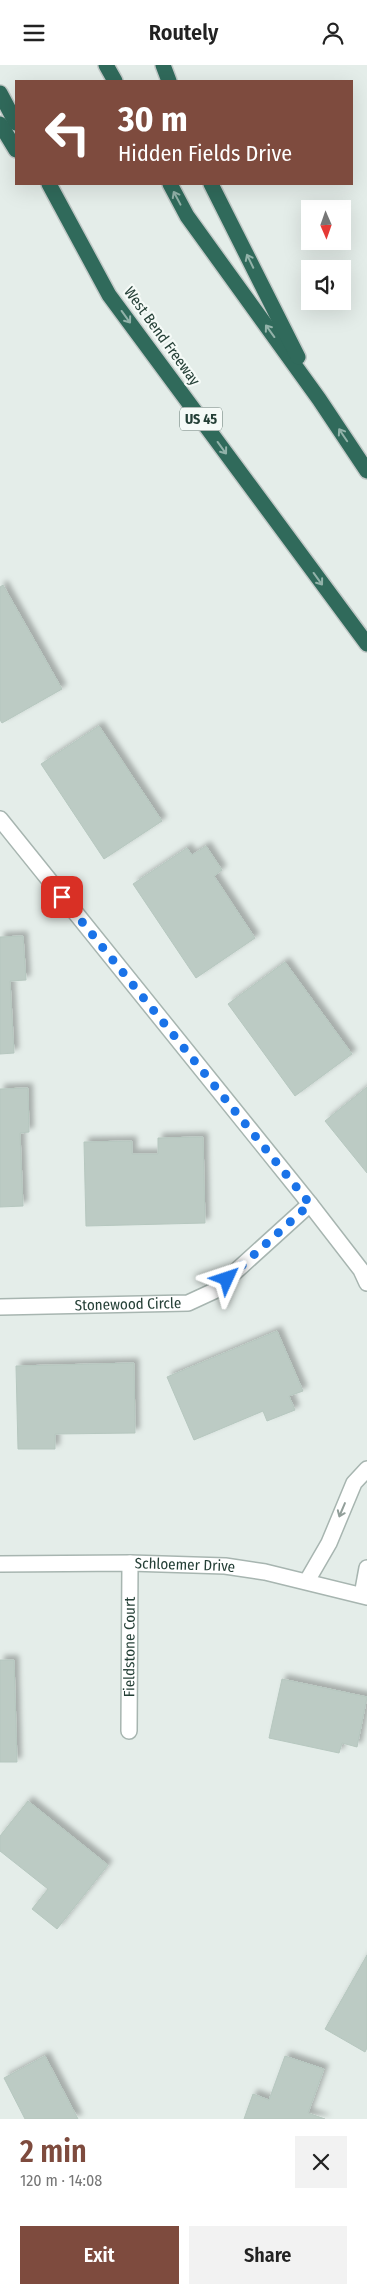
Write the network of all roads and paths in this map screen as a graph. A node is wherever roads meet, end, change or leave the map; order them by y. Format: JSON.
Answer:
{"nodes":[{"id":1,"x":106,"y":65,"type":"edge"},
{"id":2,"x":163,"y":65,"type":"edge"},
{"id":3,"x":114,"y":80,"type":"edge"},
{"id":4,"x":169,"y":80,"type":"edge"},
{"id":5,"x":0,"y":93,"type":"edge"},
{"id":6,"x":15,"y":121,"type":"edge"},
{"id":7,"x":0,"y":124,"type":"edge"},
{"id":8,"x":15,"y":147,"type":"edge"},
{"id":9,"x":39,"y":185,"type":"edge"},
{"id":10,"x":50,"y":185,"type":"edge"},
{"id":11,"x":171,"y":185,"type":"edge"},
{"id":12,"x":212,"y":185,"type":"edge"},
{"id":13,"x":109,"y":295,"type":"junction"},
{"id":14,"x":319,"y":399,"type":"junction"},
{"id":15,"x":367,"y":471,"type":"edge"},
{"id":16,"x":367,"y":644,"type":"edge"},
{"id":17,"x":0,"y":819,"type":"edge"},
{"id":18,"x":310,"y":1204,"type":"junction"},
{"id":19,"x":367,"y":1283,"type":"edge"},
{"id":20,"x":0,"y":1307,"type":"edge"},
{"id":21,"x":367,"y":1469,"type":"edge"},
{"id":22,"x":130,"y":1563,"type":"junction"},
{"id":23,"x":0,"y":1564,"type":"edge"},
{"id":24,"x":367,"y":1568,"type":"edge"},
{"id":25,"x":307,"y":1581,"type":"junction"},
{"id":26,"x":365,"y":1596,"type":"edge"},
{"id":27,"x":129,"y":1731,"type":"dead end"}],
"edges":[{"from":1,"to":3,"type":"highway"},
{"from":2,"to":4,"type":"highway"},
{"from":5,"to":6,"type":"highway"},
{"from":7,"to":8,"type":"highway"},
{"from":9,"to":13,"type":"highway"},
{"from":10,"to":13,"type":"highway","name":"West Bend Freeway","number":"US 45"},
{"from":14,"to":11,"type":"highway","one_way":true},
{"from":14,"to":12,"type":"highway","one_way":true},
{"from":13,"to":16,"type":"highway","name":"West Bend Freeway","number":"US 45","one_way":true},
{"from":15,"to":14,"type":"highway","one_way":true},
{"from":17,"to":18,"type":"street"},
{"from":18,"to":19,"type":"street"},
{"from":18,"to":20,"type":"street","name":"Stonewood Circle"},
{"from":21,"to":25,"type":"street","one_way":true},
{"from":22,"to":23,"type":"street","name":"Schloemer Drive"},
{"from":22,"to":25,"type":"street","name":"Schloemer Drive"},
{"from":22,"to":27,"type":"street","name":"Fieldstone Court"},
{"from":24,"to":26,"type":"street"},
{"from":25,"to":26,"type":"street","name":"Schloemer Drive"}]}
